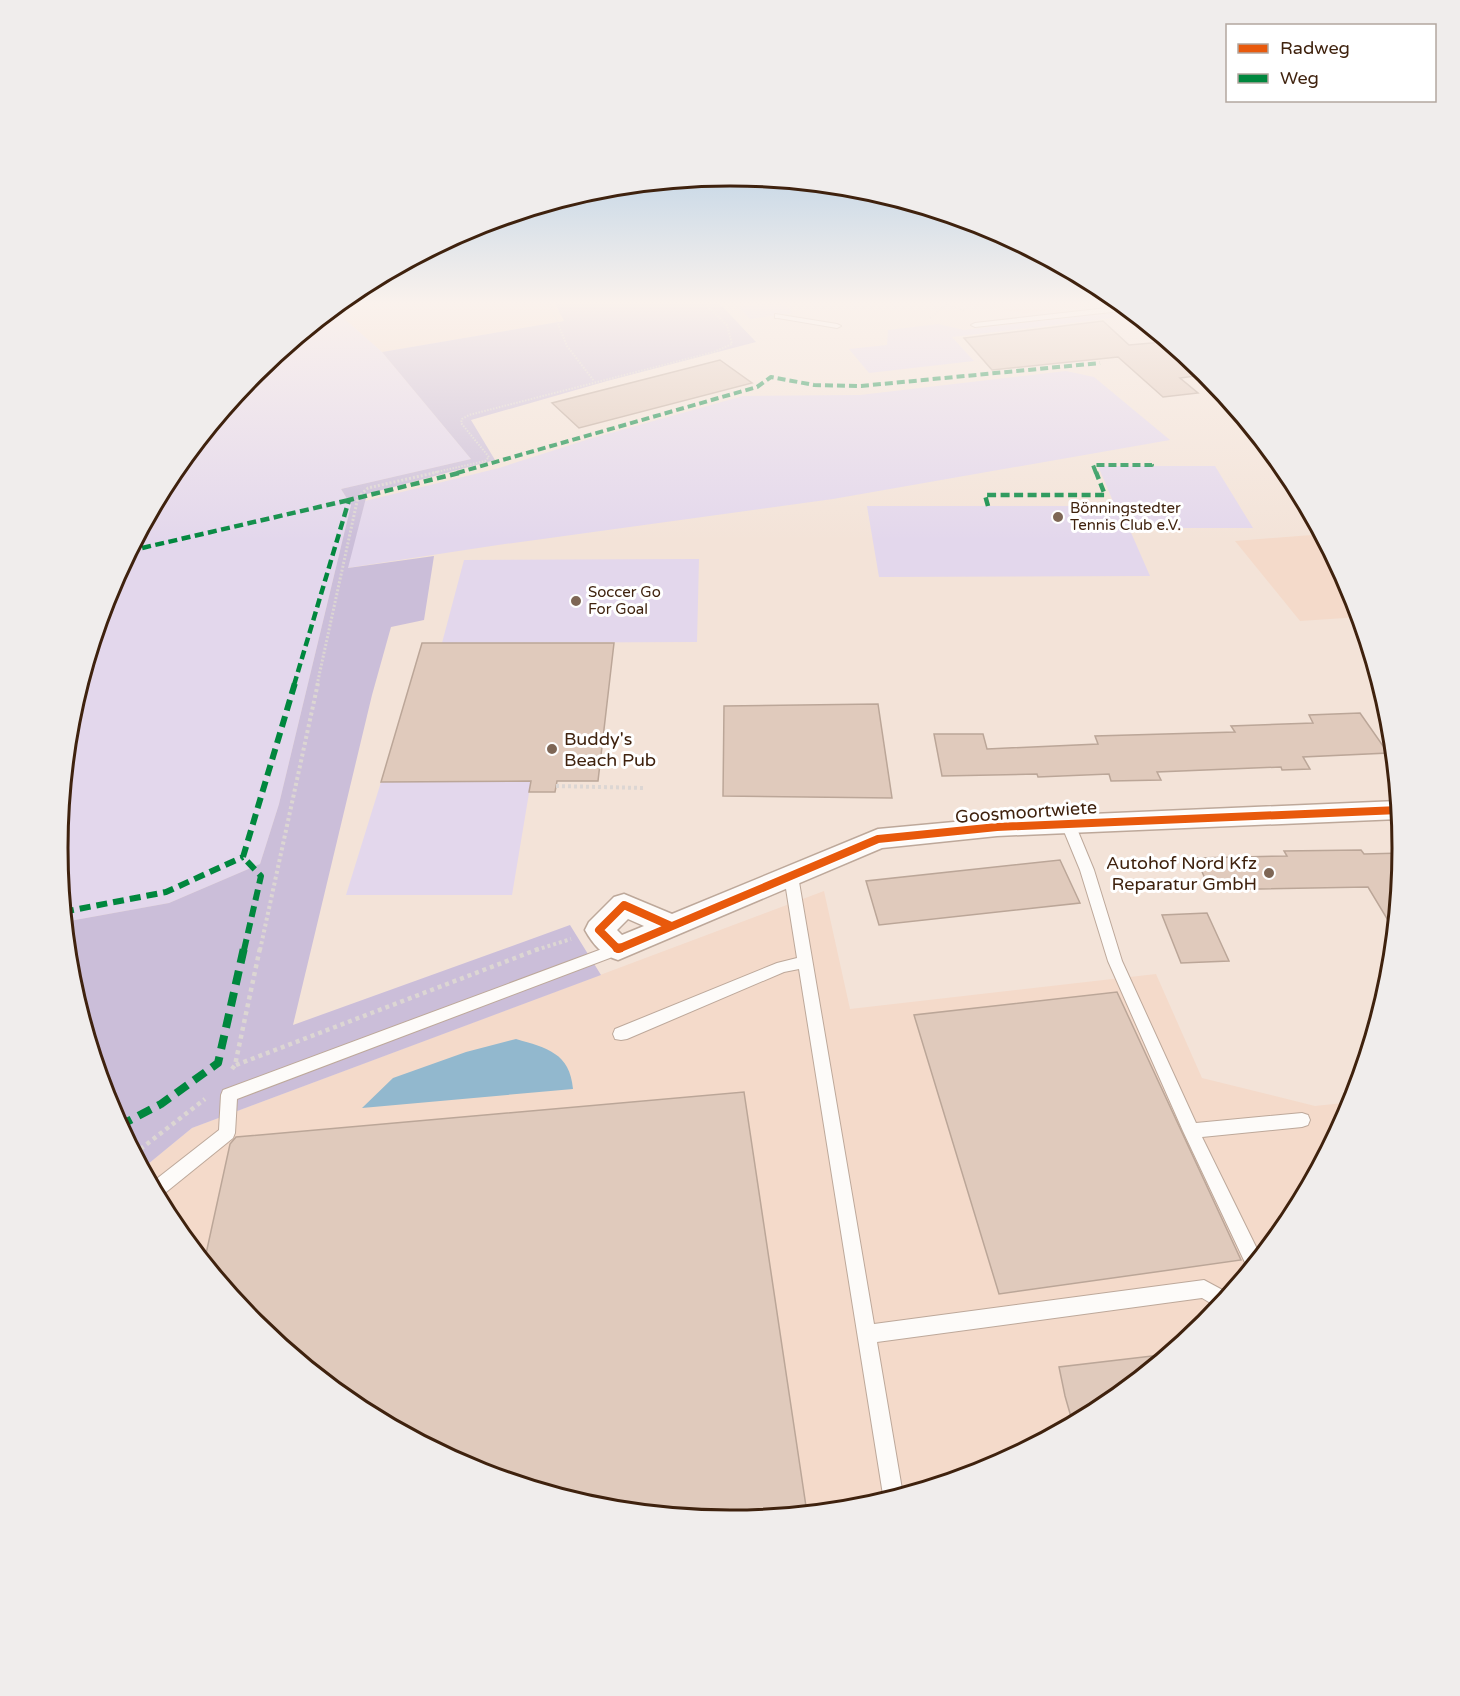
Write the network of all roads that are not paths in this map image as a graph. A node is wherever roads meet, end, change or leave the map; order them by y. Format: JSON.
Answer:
{"nodes":[{"id":1,"x":1391,"y":810,"type":"edge"},
{"id":2,"x":1068,"y":824,"type":"junction"},
{"id":3,"x":791,"y":876,"type":"junction"},
{"id":4,"x":671,"y":926,"type":"junction"},
{"id":5,"x":608,"y":940,"type":"junction"},
{"id":6,"x":805,"y":962,"type":"junction"},
{"id":7,"x":621,"y":1034,"type":"dead end"},
{"id":8,"x":1302,"y":1120,"type":"dead end"},
{"id":9,"x":1191,"y":1131,"type":"junction"},
{"id":10,"x":160,"y":1186,"type":"edge"},
{"id":11,"x":1251,"y":1257,"type":"edge"},
{"id":12,"x":1217,"y":1297,"type":"edge"},
{"id":13,"x":866,"y":1334,"type":"junction"},
{"id":14,"x":892,"y":1490,"type":"edge"}],
"edges":[{"from":1,"to":2,"type":"street","name":"Goosmoortwiete"},
{"from":2,"to":3,"type":"street","name":"Goosmoortwiete"},
{"from":2,"to":9,"type":"lane"},
{"from":3,"to":4,"type":"street","name":"Goosmoortwiete"},
{"from":3,"to":6,"type":"lane"},
{"from":4,"to":5,"type":"street","name":"Goosmoortwiete"},
{"from":4,"to":5,"type":"street"},
{"from":5,"to":10,"type":"lane"},
{"from":6,"to":7,"type":"lane"},
{"from":6,"to":13,"type":"lane"},
{"from":8,"to":9,"type":"lane"},
{"from":9,"to":11,"type":"lane"},
{"from":12,"to":13,"type":"lane"},
{"from":13,"to":14,"type":"lane"}]}
